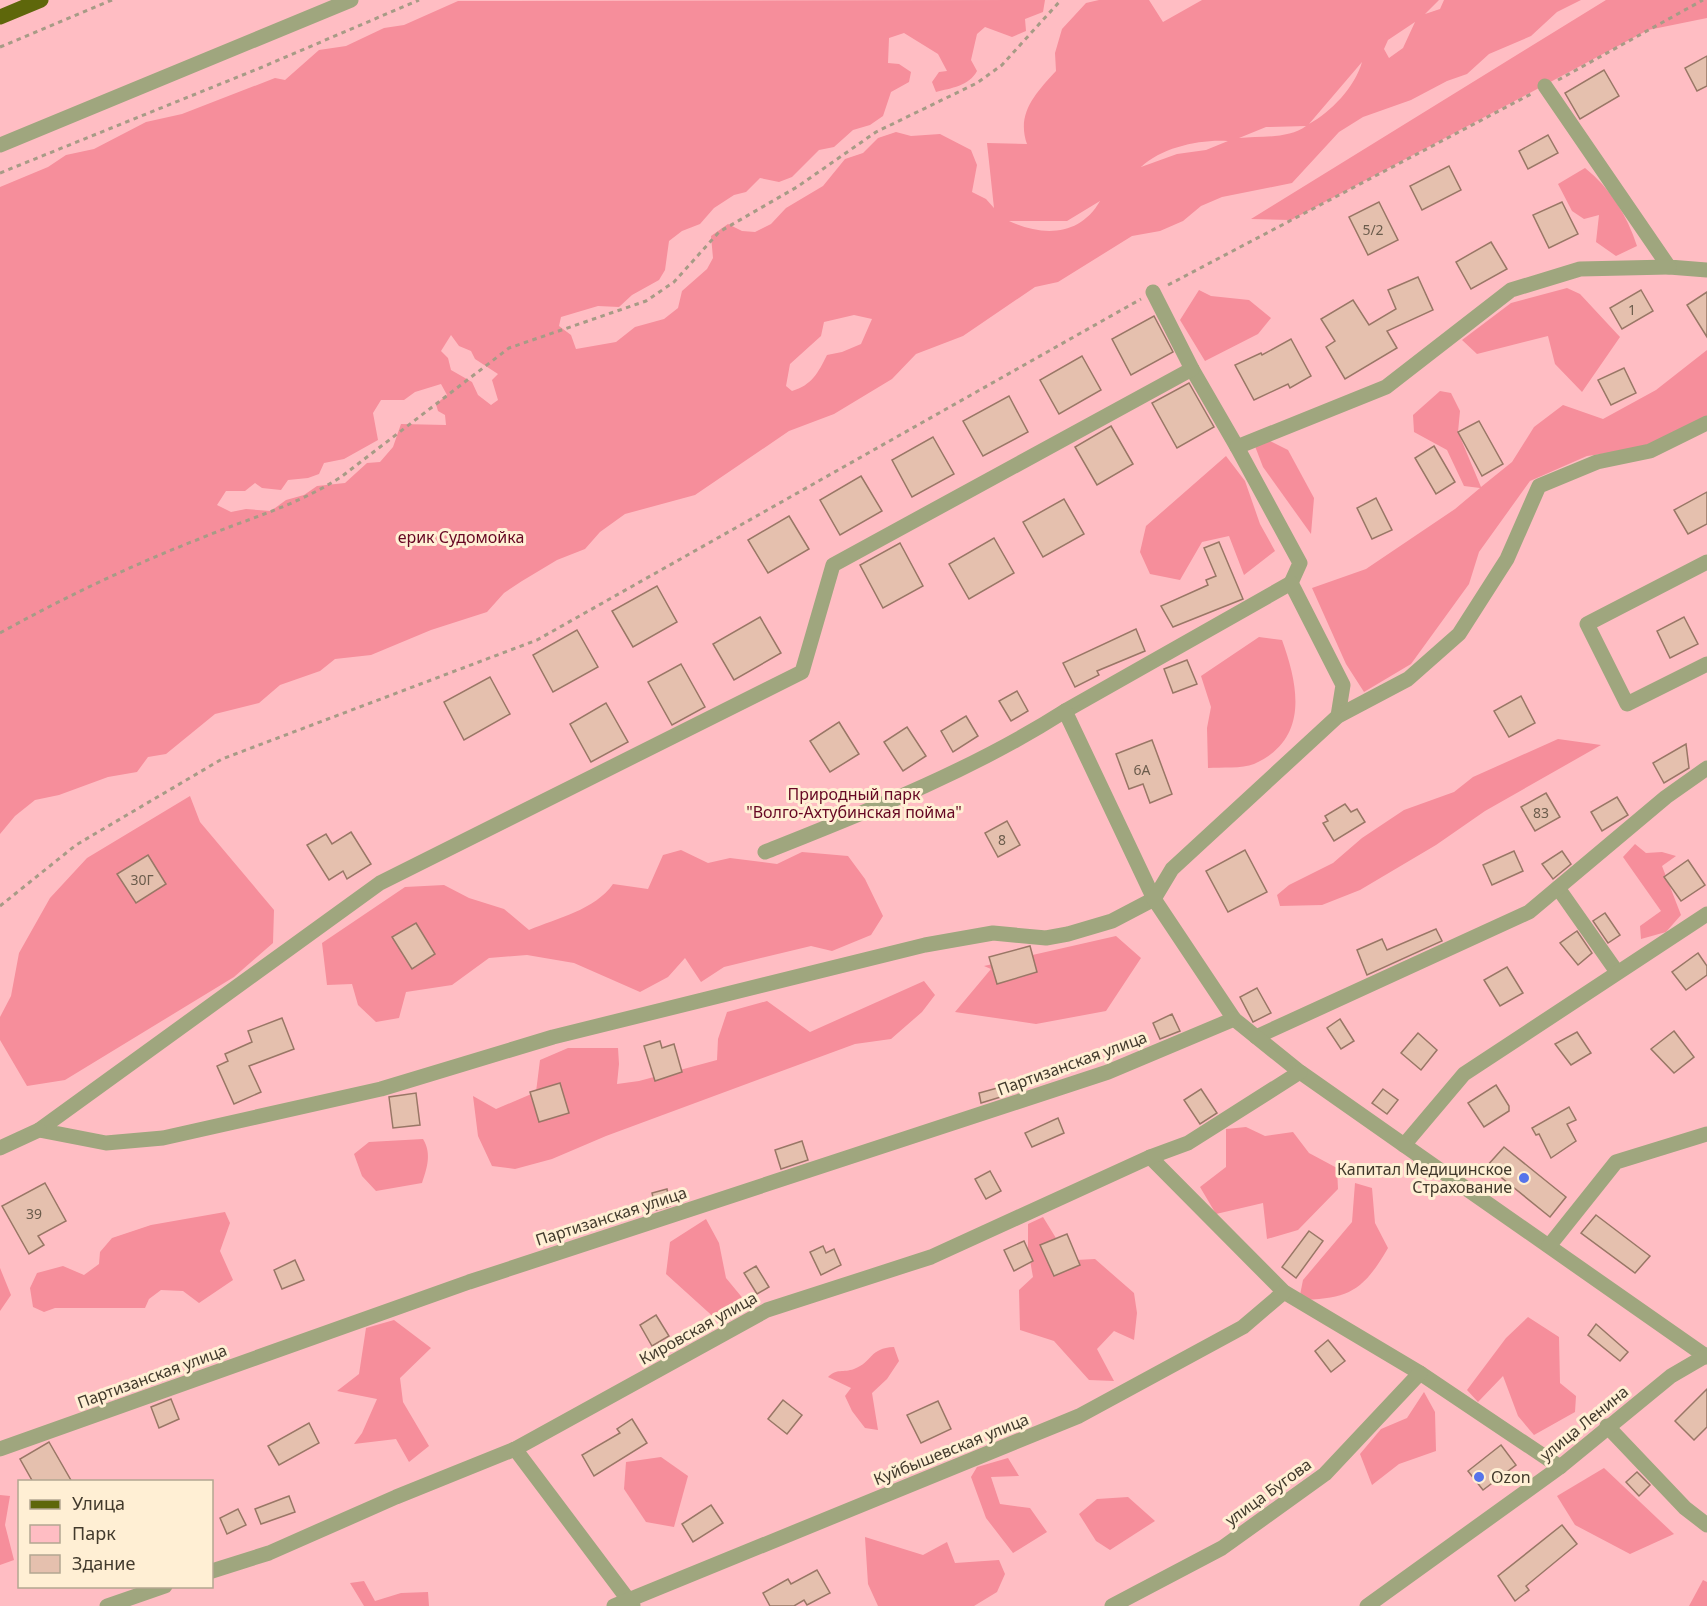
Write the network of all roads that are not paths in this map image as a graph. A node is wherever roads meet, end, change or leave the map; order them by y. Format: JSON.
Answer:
{"nodes":[{"id":1,"x":41,"y":0,"type":"edge"},
{"id":2,"x":351,"y":0,"type":"edge"},
{"id":3,"x":0,"y":17,"type":"edge"},
{"id":4,"x":1545,"y":86,"type":"road end"},
{"id":5,"x":0,"y":145,"type":"edge"},
{"id":6,"x":1668,"y":267,"type":"junction"},
{"id":7,"x":1707,"y":270,"type":"edge"},
{"id":8,"x":1153,"y":292,"type":"road end"},
{"id":9,"x":1192,"y":369,"type":"junction"},
{"id":10,"x":1707,"y":423,"type":"edge"},
{"id":11,"x":1237,"y":447,"type":"junction"},
{"id":12,"x":1707,"y":562,"type":"edge"},
{"id":13,"x":1291,"y":583,"type":"junction"},
{"id":14,"x":1707,"y":664,"type":"edge"},
{"id":15,"x":1065,"y":711,"type":"junction"},
{"id":16,"x":1338,"y":716,"type":"junction"},
{"id":17,"x":1707,"y":768,"type":"edge"},
{"id":18,"x":765,"y":852,"type":"dead end"},
{"id":19,"x":1558,"y":888,"type":"junction"},
{"id":20,"x":1155,"y":899,"type":"junction"},
{"id":21,"x":1707,"y":914,"type":"edge"},
{"id":22,"x":1617,"y":972,"type":"junction"},
{"id":23,"x":1234,"y":1019,"type":"junction"},
{"id":24,"x":1256,"y":1037,"type":"junction"},
{"id":25,"x":1300,"y":1072,"type":"junction"},
{"id":26,"x":39,"y":1130,"type":"junction"},
{"id":27,"x":1707,"y":1134,"type":"edge"},
{"id":28,"x":1404,"y":1145,"type":"junction"},
{"id":29,"x":0,"y":1148,"type":"edge"},
{"id":30,"x":1150,"y":1156,"type":"junction"},
{"id":31,"x":1549,"y":1246,"type":"junction"},
{"id":32,"x":1284,"y":1292,"type":"junction"},
{"id":33,"x":1706,"y":1356,"type":"edge"},
{"id":34,"x":1420,"y":1373,"type":"junction"},
{"id":35,"x":1607,"y":1426,"type":"junction"},
{"id":36,"x":0,"y":1449,"type":"edge"},
{"id":37,"x":515,"y":1449,"type":"junction"},
{"id":38,"x":1560,"y":1467,"type":"junction"},
{"id":39,"x":1707,"y":1525,"type":"edge"},
{"id":40,"x":213,"y":1571,"type":"edge"},
{"id":41,"x":162,"y":1588,"type":"edge"},
{"id":42,"x":624,"y":1604,"type":"edge"},
{"id":43,"x":107,"y":1606,"type":"edge"},
{"id":44,"x":1112,"y":1606,"type":"edge"},
{"id":45,"x":1367,"y":1606,"type":"edge"}],
"edges":[{"from":1,"to":3,"type":"main road"},
{"from":2,"to":5,"type":"street"},
{"from":4,"to":6,"type":"street"},
{"from":6,"to":7,"type":"street"},
{"from":6,"to":11,"type":"street"},
{"from":8,"to":9,"type":"street"},
{"from":9,"to":11,"type":"street"},
{"from":9,"to":26,"type":"street"},
{"from":10,"to":16,"type":"street"},
{"from":11,"to":13,"type":"street"},
{"from":12,"to":14,"type":"street"},
{"from":13,"to":15,"type":"street"},
{"from":13,"to":16,"type":"street"},
{"from":15,"to":18,"type":"street"},
{"from":15,"to":20,"type":"street"},
{"from":16,"to":20,"type":"street"},
{"from":17,"to":19,"type":"street"},
{"from":19,"to":22,"type":"street"},
{"from":19,"to":24,"type":"street"},
{"from":20,"to":23,"type":"street"},
{"from":20,"to":26,"type":"street"},
{"from":21,"to":22,"type":"street"},
{"from":22,"to":28,"type":"street"},
{"from":23,"to":24,"type":"street"},
{"from":23,"to":36,"type":"street","name":"Партизанская улица"},
{"from":24,"to":25,"type":"street"},
{"from":25,"to":28,"type":"street"},
{"from":25,"to":30,"type":"street","name":"Кировская улица"},
{"from":26,"to":29,"type":"street"},
{"from":27,"to":31,"type":"street"},
{"from":28,"to":31,"type":"street"},
{"from":30,"to":32,"type":"street"},
{"from":30,"to":37,"type":"street","name":"Кировская улица"},
{"from":31,"to":33,"type":"street"},
{"from":32,"to":34,"type":"street"},
{"from":32,"to":42,"type":"street","name":"Куйбышевская улица"},
{"from":33,"to":35,"type":"street","name":"улица Ленина"},
{"from":34,"to":38,"type":"street"},
{"from":34,"to":44,"type":"street","name":"улица Бугова"},
{"from":35,"to":38,"type":"street","name":"улица Ленина"},
{"from":35,"to":39,"type":"street"},
{"from":37,"to":40,"type":"street","name":"Кировская улица"},
{"from":37,"to":42,"type":"street"},
{"from":38,"to":45,"type":"street","name":"улица Ленина"},
{"from":41,"to":43,"type":"street"}]}
